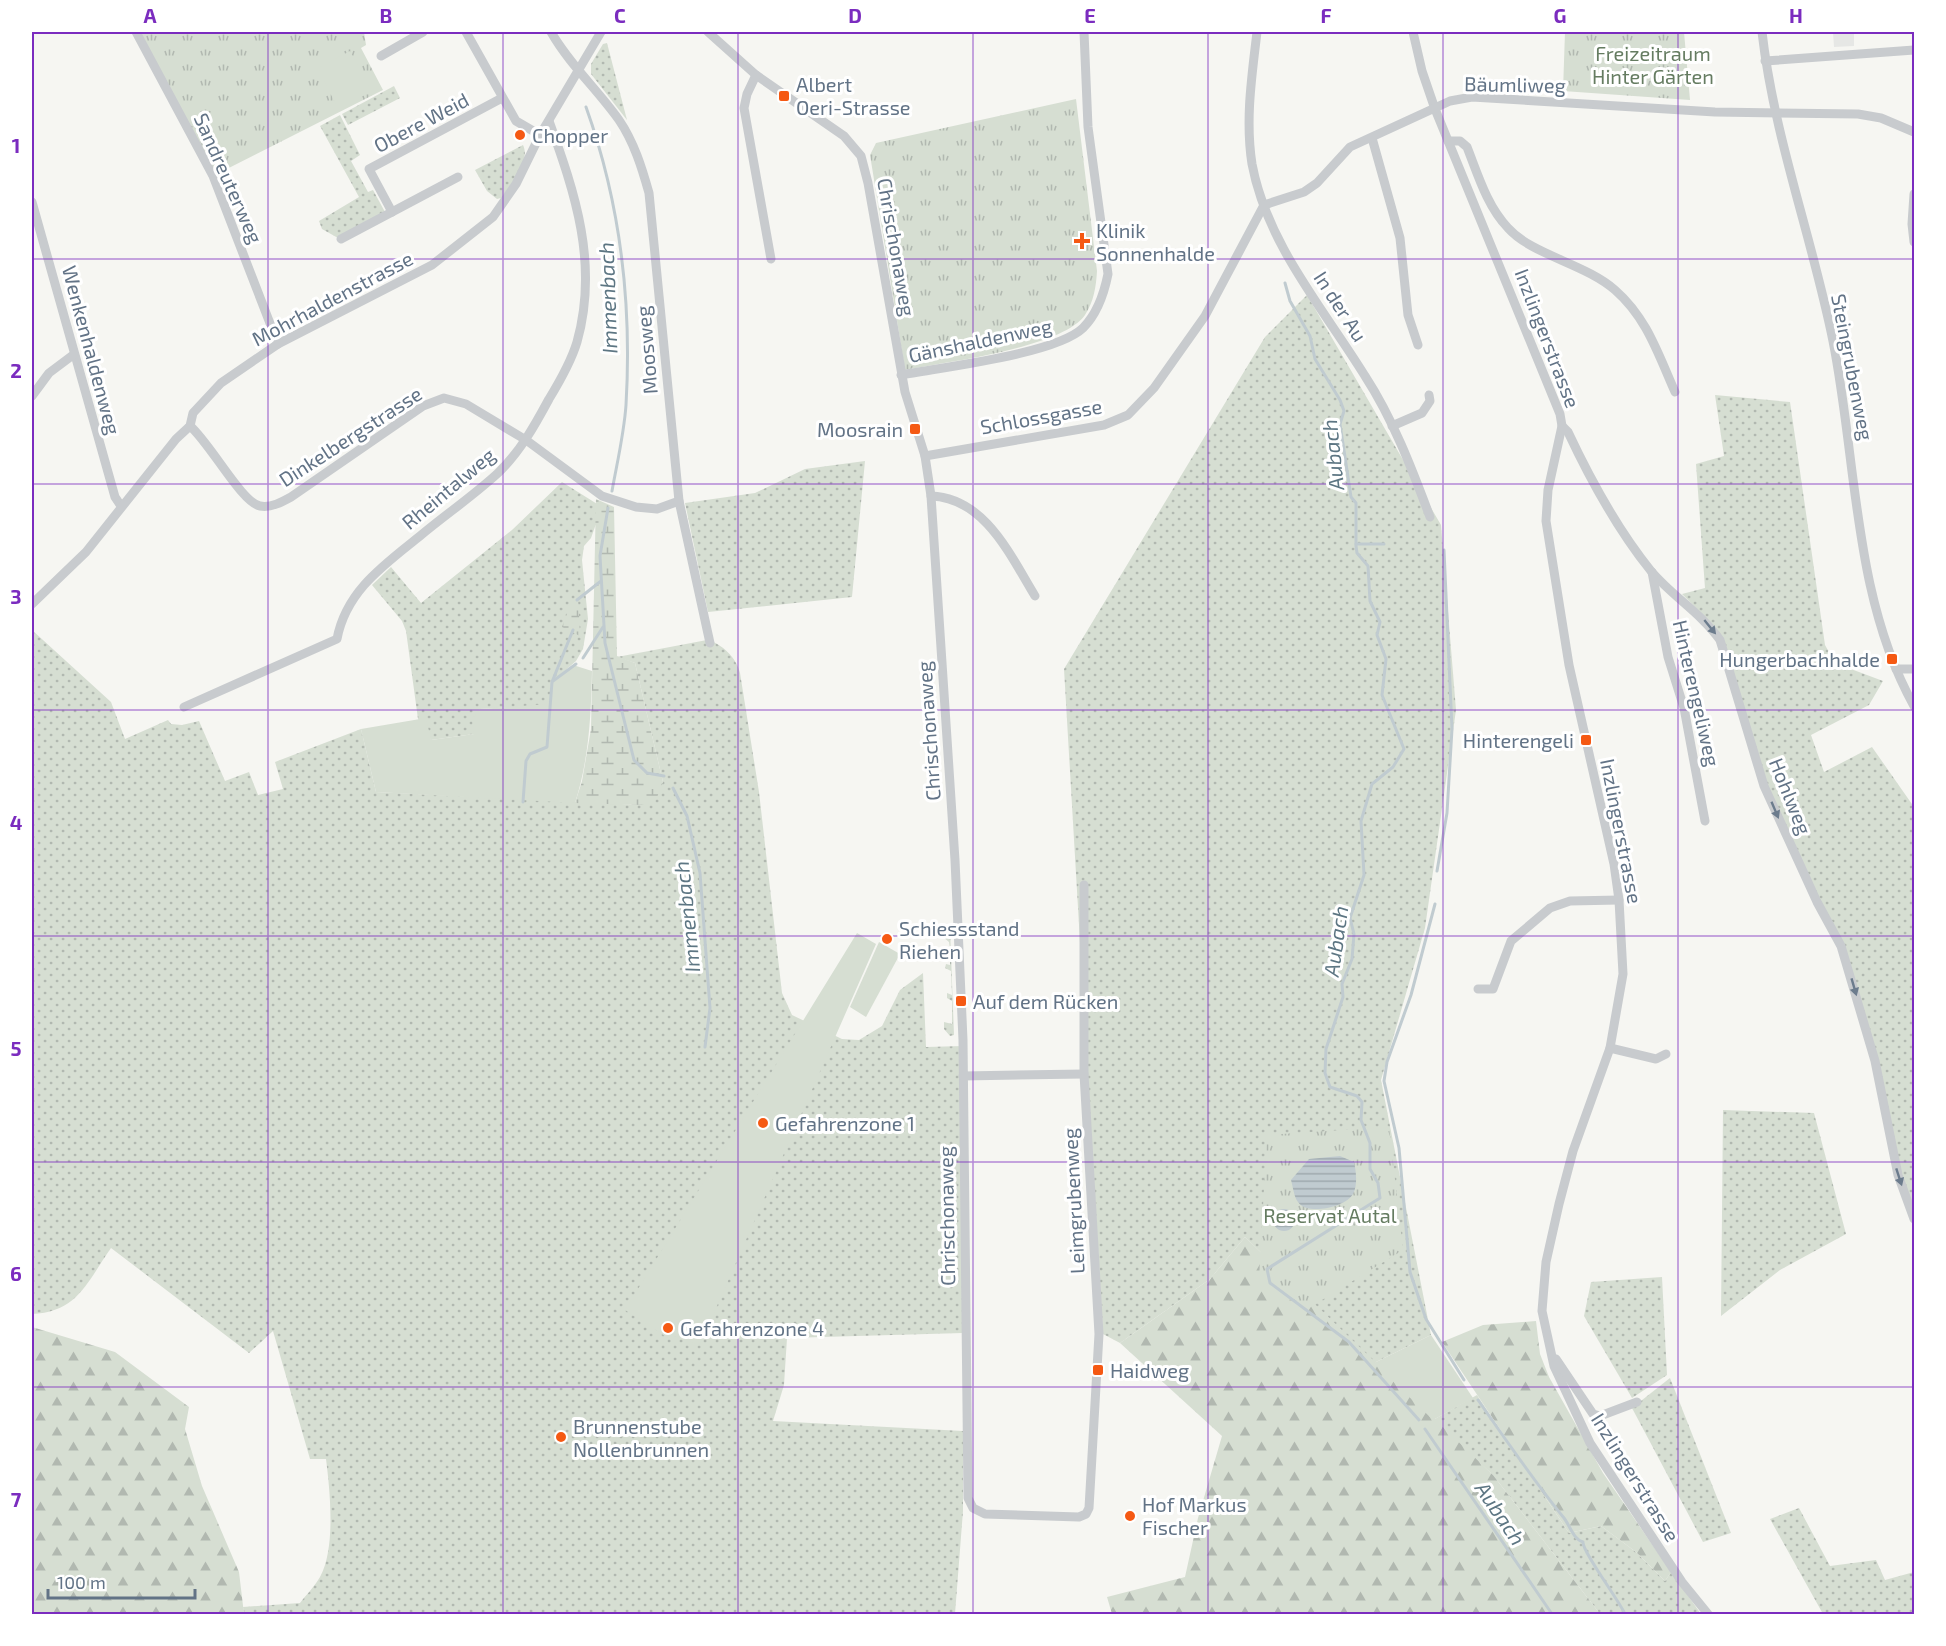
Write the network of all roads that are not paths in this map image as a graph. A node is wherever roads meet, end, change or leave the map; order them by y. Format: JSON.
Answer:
{"nodes":[{"id":1,"x":136,"y":32,"type":"edge"},
{"id":2,"x":423,"y":32,"type":"edge"},
{"id":3,"x":466,"y":32,"type":"edge"},
{"id":4,"x":551,"y":32,"type":"edge"},
{"id":5,"x":601,"y":32,"type":"edge"},
{"id":6,"x":708,"y":32,"type":"edge"},
{"id":7,"x":1084,"y":32,"type":"edge"},
{"id":8,"x":1257,"y":32,"type":"edge"},
{"id":9,"x":1413,"y":32,"type":"edge"},
{"id":10,"x":1762,"y":32,"type":"edge"},
{"id":11,"x":1914,"y":50,"type":"edge"},
{"id":12,"x":381,"y":56,"type":"dead end"},
{"id":13,"x":1765,"y":61,"type":"junction"},
{"id":14,"x":577,"y":72,"type":"junction"},
{"id":15,"x":756,"y":75,"type":"junction"},
{"id":16,"x":502,"y":98,"type":"junction"},
{"id":17,"x":1435,"y":109,"type":"junction"},
{"id":18,"x":1775,"y":113,"type":"junction"},
{"id":19,"x":549,"y":121,"type":"junction"},
{"id":20,"x":1914,"y":132,"type":"edge"},
{"id":21,"x":540,"y":135,"type":"junction"},
{"id":22,"x":1372,"y":138,"type":"junction"},
{"id":23,"x":1448,"y":141,"type":"junction"},
{"id":24,"x":458,"y":177,"type":"dead end"},
{"id":25,"x":1914,"y":194,"type":"edge"},
{"id":26,"x":32,"y":202,"type":"edge"},
{"id":27,"x":1264,"y":206,"type":"junction"},
{"id":28,"x":392,"y":212,"type":"junction"},
{"id":29,"x":341,"y":239,"type":"dead end"},
{"id":30,"x":1914,"y":242,"type":"edge"},
{"id":31,"x":771,"y":259,"type":"dead end"},
{"id":32,"x":278,"y":345,"type":"junction"},
{"id":33,"x":1418,"y":345,"type":"dead end"},
{"id":34,"x":73,"y":355,"type":"junction"},
{"id":35,"x":902,"y":375,"type":"junction"},
{"id":36,"x":1675,"y":392,"type":"dead end"},
{"id":37,"x":1429,"y":395,"type":"dead end"},
{"id":38,"x":32,"y":396,"type":"edge"},
{"id":39,"x":190,"y":426,"type":"junction"},
{"id":40,"x":1392,"y":426,"type":"junction"},
{"id":41,"x":1562,"y":426,"type":"junction"},
{"id":42,"x":526,"y":440,"type":"junction"},
{"id":43,"x":925,"y":456,"type":"junction"},
{"id":44,"x":931,"y":496,"type":"junction"},
{"id":45,"x":679,"y":501,"type":"junction"},
{"id":46,"x":121,"y":506,"type":"junction"},
{"id":47,"x":1430,"y":517,"type":"dead end"},
{"id":48,"x":1652,"y":572,"type":"junction"},
{"id":49,"x":1035,"y":596,"type":"dead end"},
{"id":50,"x":32,"y":604,"type":"edge"},
{"id":51,"x":711,"y":643,"type":"dead end"},
{"id":52,"x":1896,"y":669,"type":"junction"},
{"id":53,"x":1914,"y":669,"type":"edge"},
{"id":54,"x":184,"y":706,"type":"dead end"},
{"id":55,"x":1914,"y":706,"type":"edge"},
{"id":56,"x":1705,"y":821,"type":"dead end"},
{"id":57,"x":1084,"y":885,"type":"dead end"},
{"id":58,"x":1619,"y":900,"type":"junction"},
{"id":59,"x":1478,"y":988,"type":"dead end"},
{"id":60,"x":1610,"y":1048,"type":"junction"},
{"id":61,"x":1666,"y":1054,"type":"dead end"},
{"id":62,"x":1084,"y":1074,"type":"junction"},
{"id":63,"x":963,"y":1076,"type":"junction"},
{"id":64,"x":1914,"y":1219,"type":"edge"},
{"id":65,"x":1557,"y":1359,"type":"dead end"},
{"id":66,"x":1637,"y":1402,"type":"dead end"},
{"id":67,"x":973,"y":1508,"type":"joint"},
{"id":68,"x":1708,"y":1614,"type":"edge"}],
"edges":[{"from":1,"to":32,"type":"street","name":"Sandreuterweg"},
{"from":2,"to":12,"type":"street"},
{"from":3,"to":16,"type":"street"},
{"from":4,"to":14,"type":"street","name":"Moosweg"},
{"from":5,"to":14,"type":"street","name":"Mohrhaldenstrasse"},
{"from":6,"to":15,"type":"street","name":"Chrischonaweg"},
{"from":7,"to":35,"type":"street","name":"Gänshaldenweg"},
{"from":8,"to":27,"type":"street","name":"In der Au"},
{"from":9,"to":17,"type":"street","name":"Inzlingerstrasse"},
{"from":10,"to":13,"type":"street","name":"Steingrubenweg"},
{"from":11,"to":13,"type":"street"},
{"from":13,"to":18,"type":"street","name":"Steingrubenweg"},
{"from":14,"to":19,"type":"street","name":"Mohrhaldenstrasse"},
{"from":14,"to":45,"type":"street","name":"Moosweg"},
{"from":15,"to":31,"type":"street"},
{"from":15,"to":35,"type":"street","name":"Chrischonaweg"},
{"from":16,"to":21,"type":"street"},
{"from":16,"to":28,"type":"street","name":"Obere Weid"},
{"from":17,"to":18,"type":"street","name":"Bäumliweg"},
{"from":17,"to":22,"type":"street","name":"Bäumliweg"},
{"from":17,"to":23,"type":"street","name":"Inzlingerstrasse"},
{"from":18,"to":20,"type":"street","name":"Bäumliweg"},
{"from":18,"to":52,"type":"street","name":"Steingrubenweg"},
{"from":19,"to":21,"type":"street","name":"Mohrhaldenstrasse"},
{"from":19,"to":42,"type":"street","name":"Rheintalweg"},
{"from":21,"to":32,"type":"street","name":"Mohrhaldenstrasse"},
{"from":22,"to":27,"type":"street","name":"Bäumliweg"},
{"from":22,"to":33,"type":"street"},
{"from":23,"to":36,"type":"street"},
{"from":23,"to":41,"type":"street","name":"Inzlingerstrasse"},
{"from":24,"to":28,"type":"street"},
{"from":25,"to":30,"type":"street"},
{"from":26,"to":34,"type":"street","name":"Wenkenhaldenweg"},
{"from":27,"to":40,"type":"street","name":"In der Au"},
{"from":27,"to":43,"type":"street","name":"Schlossgasse"},
{"from":28,"to":29,"type":"street"},
{"from":32,"to":39,"type":"street","name":"Mohrhaldenstrasse"},
{"from":34,"to":38,"type":"street"},
{"from":34,"to":46,"type":"street","name":"Wenkenhaldenweg"},
{"from":35,"to":43,"type":"street","name":"Chrischonaweg"},
{"from":37,"to":40,"type":"street"},
{"from":39,"to":42,"type":"street","name":"Dinkelbergstrasse"},
{"from":39,"to":46,"type":"street","name":"Mohrhaldenstrasse"},
{"from":40,"to":47,"type":"street","name":"In der Au"},
{"from":41,"to":48,"type":"street","name":"Hohlweg"},
{"from":41,"to":58,"type":"street","name":"Inzlingerstrasse"},
{"from":42,"to":45,"type":"street","name":"Dinkelbergstrasse"},
{"from":42,"to":54,"type":"street","name":"Rheintalweg"},
{"from":43,"to":44,"type":"street","name":"Chrischonaweg"},
{"from":44,"to":49,"type":"street"},
{"from":44,"to":63,"type":"street","name":"Chrischonaweg"},
{"from":45,"to":51,"type":"street","name":"Moosweg"},
{"from":46,"to":50,"type":"street","name":"Mohrhaldenstrasse"},
{"from":48,"to":56,"type":"street","name":"Hinterengeliweg"},
{"from":48,"to":64,"type":"street","name":"Hohlweg","one_way":true},
{"from":52,"to":53,"type":"street"},
{"from":52,"to":55,"type":"street","name":"Steingrubenweg"},
{"from":57,"to":62,"type":"street","name":"Leimgrubenweg"},
{"from":58,"to":59,"type":"street"},
{"from":58,"to":60,"type":"street","name":"Inzlingerstrasse"},
{"from":60,"to":61,"type":"street"},
{"from":60,"to":68,"type":"street","name":"Inzlingerstrasse"},
{"from":62,"to":63,"type":"street"},
{"from":62,"to":67,"type":"street","name":"Leimgrubenweg"},
{"from":63,"to":67,"type":"street","name":"Chrischonaweg"},
{"from":65,"to":66,"type":"street"}]}
